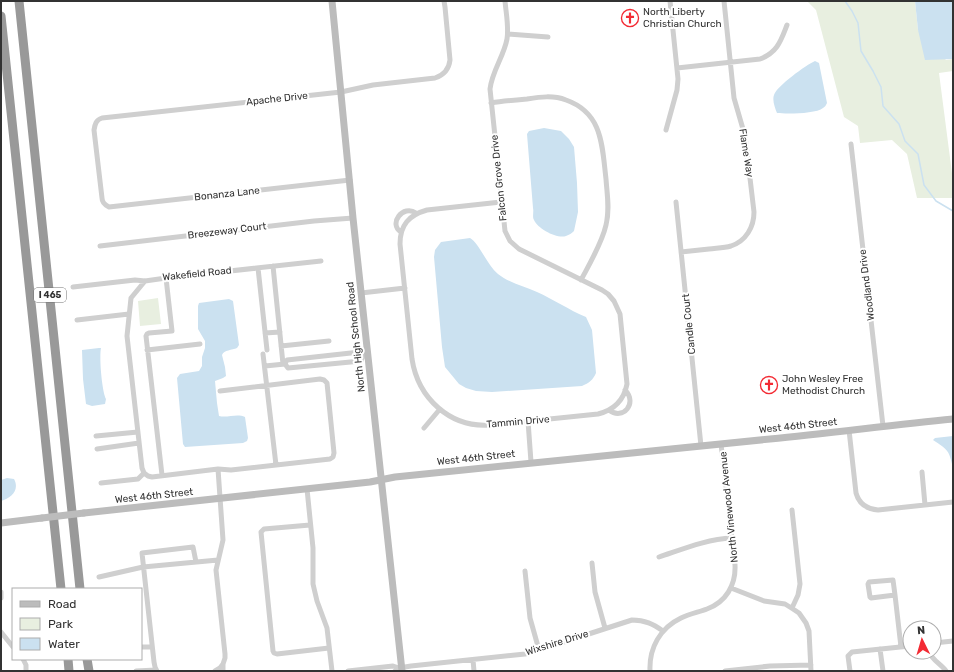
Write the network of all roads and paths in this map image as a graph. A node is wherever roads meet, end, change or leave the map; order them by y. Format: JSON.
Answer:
{"nodes":[{"id":1,"x":19,"y":1,"type":"edge"},
{"id":2,"x":332,"y":1,"type":"edge"},
{"id":3,"x":444,"y":1,"type":"edge"},
{"id":4,"x":504,"y":1,"type":"edge"},
{"id":5,"x":670,"y":1,"type":"edge"},
{"id":6,"x":724,"y":1,"type":"edge"},
{"id":7,"x":1,"y":16,"type":"edge"},
{"id":8,"x":787,"y":24,"type":"dead end"},
{"id":9,"x":508,"y":34,"type":"junction"},
{"id":10,"x":548,"y":38,"type":"dead end"},
{"id":11,"x":731,"y":62,"type":"junction"},
{"id":12,"x":677,"y":68,"type":"junction"},
{"id":13,"x":341,"y":92,"type":"junction"},
{"id":14,"x":491,"y":103,"type":"junction"},
{"id":15,"x":666,"y":130,"type":"dead end"},
{"id":16,"x":851,"y":144,"type":"dead end"},
{"id":17,"x":350,"y":180,"type":"junction"},
{"id":18,"x":501,"y":202,"type":"junction"},
{"id":19,"x":676,"y":202,"type":"dead end"},
{"id":20,"x":105,"y":205,"type":"joint"},
{"id":21,"x":416,"y":213,"type":"junction"},
{"id":22,"x":353,"y":218,"type":"junction"},
{"id":23,"x":401,"y":232,"type":"junction"},
{"id":24,"x":100,"y":246,"type":"dead end"},
{"id":25,"x":681,"y":252,"type":"junction"},
{"id":26,"x":321,"y":261,"type":"dead end"},
{"id":27,"x":274,"y":266,"type":"junction"},
{"id":28,"x":258,"y":268,"type":"junction"},
{"id":29,"x":166,"y":278,"type":"junction"},
{"id":30,"x":581,"y":280,"type":"junction"},
{"id":31,"x":145,"y":281,"type":"junction"},
{"id":32,"x":73,"y":287,"type":"dead end"},
{"id":33,"x":405,"y":288,"type":"junction"},
{"id":34,"x":361,"y":292,"type":"junction"},
{"id":35,"x":129,"y":314,"type":"junction"},
{"id":36,"x":77,"y":320,"type":"dead end"},
{"id":37,"x":280,"y":332,"type":"junction"},
{"id":38,"x":265,"y":333,"type":"junction"},
{"id":39,"x":329,"y":341,"type":"dead end"},
{"id":40,"x":200,"y":344,"type":"dead end"},
{"id":41,"x":282,"y":346,"type":"junction"},
{"id":42,"x":147,"y":350,"type":"junction"},
{"id":43,"x":366,"y":355,"type":"junction"},
{"id":44,"x":324,"y":356,"type":"junction"},
{"id":45,"x":284,"y":364,"type":"junction"},
{"id":46,"x":325,"y":364,"type":"junction"},
{"id":47,"x":265,"y":366,"type":"junction"},
{"id":48,"x":267,"y":385,"type":"junction"},
{"id":49,"x":625,"y":390,"type":"junction"},
{"id":50,"x":220,"y":391,"type":"dead end"},
{"id":51,"x":440,"y":409,"type":"junction"},
{"id":52,"x":609,"y":410,"type":"junction"},
{"id":53,"x":953,"y":419,"type":"edge"},
{"id":54,"x":528,"y":421,"type":"junction"},
{"id":55,"x":883,"y":426,"type":"junction"},
{"id":56,"x":424,"y":428,"type":"dead end"},
{"id":57,"x":849,"y":430,"type":"junction"},
{"id":58,"x":138,"y":432,"type":"junction"},
{"id":59,"x":96,"y":436,"type":"dead end"},
{"id":60,"x":139,"y":444,"type":"junction"},
{"id":61,"x":722,"y":444,"type":"junction"},
{"id":62,"x":701,"y":446,"type":"junction"},
{"id":63,"x":97,"y":449,"type":"dead end"},
{"id":64,"x":532,"y":462,"type":"junction"},
{"id":65,"x":276,"y":465,"type":"junction"},
{"id":66,"x":218,"y":469,"type":"junction"},
{"id":67,"x":922,"y":472,"type":"dead end"},
{"id":68,"x":144,"y":473,"type":"junction"},
{"id":69,"x":162,"y":476,"type":"junction"},
{"id":70,"x":381,"y":479,"type":"junction"},
{"id":71,"x":101,"y":483,"type":"dead end"},
{"id":72,"x":307,"y":489,"type":"junction"},
{"id":73,"x":220,"y":498,"type":"junction"},
{"id":74,"x":953,"y":502,"type":"edge"},
{"id":75,"x":925,"y":505,"type":"junction"},
{"id":76,"x":792,"y":510,"type":"dead end"},
{"id":77,"x":1,"y":523,"type":"edge"},
{"id":78,"x":310,"y":524,"type":"junction"},
{"id":79,"x":732,"y":538,"type":"junction"},
{"id":80,"x":659,"y":557,"type":"dead end"},
{"id":81,"x":218,"y":560,"type":"junction"},
{"id":82,"x":196,"y":562,"type":"junction"},
{"id":83,"x":592,"y":563,"type":"dead end"},
{"id":84,"x":143,"y":567,"type":"junction"},
{"id":85,"x":525,"y":571,"type":"dead end"},
{"id":86,"x":99,"y":577,"type":"dead end"},
{"id":87,"x":60,"y":588,"type":"edge"},
{"id":88,"x":80,"y":588,"type":"edge"},
{"id":89,"x":731,"y":588,"type":"junction"},
{"id":90,"x":144,"y":591,"type":"edge"},
{"id":91,"x":1,"y":592,"type":"edge"},
{"id":92,"x":896,"y":595,"type":"junction"},
{"id":93,"x":1,"y":598,"type":"edge"},
{"id":94,"x":792,"y":608,"type":"junction"},
{"id":95,"x":605,"y":628,"type":"junction"},
{"id":96,"x":663,"y":631,"type":"junction"},
{"id":97,"x":1,"y":632,"type":"edge"},
{"id":98,"x":953,"y":641,"type":"edge"},
{"id":99,"x":942,"y":642,"type":"edge"},
{"id":100,"x":12,"y":646,"type":"edge"},
{"id":101,"x":901,"y":646,"type":"joint"},
{"id":102,"x":142,"y":647,"type":"edge"},
{"id":103,"x":152,"y":647,"type":"junction"},
{"id":104,"x":329,"y":648,"type":"junction"},
{"id":105,"x":880,"y":648,"type":"junction"},
{"id":106,"x":539,"y":650,"type":"junction"},
{"id":107,"x":24,"y":660,"type":"edge"},
{"id":108,"x":68,"y":660,"type":"edge"},
{"id":109,"x":87,"y":660,"type":"edge"},
{"id":110,"x":473,"y":660,"type":"junction"},
{"id":111,"x":934,"y":660,"type":"edge"},
{"id":112,"x":223,"y":664,"type":"junction"},
{"id":113,"x":811,"y":668,"type":"edge"},
{"id":114,"x":399,"y":669,"type":"edge"},
{"id":115,"x":157,"y":670,"type":"edge"},
{"id":116,"x":26,"y":671,"type":"edge"},
{"id":117,"x":69,"y":671,"type":"edge"},
{"id":118,"x":89,"y":671,"type":"edge"},
{"id":119,"x":136,"y":671,"type":"edge"},
{"id":120,"x":215,"y":671,"type":"edge"},
{"id":121,"x":223,"y":671,"type":"edge"},
{"id":122,"x":332,"y":671,"type":"edge"},
{"id":123,"x":348,"y":671,"type":"edge"},
{"id":124,"x":474,"y":671,"type":"edge"},
{"id":125,"x":650,"y":671,"type":"edge"},
{"id":126,"x":725,"y":671,"type":"edge"},
{"id":127,"x":850,"y":671,"type":"edge"},
{"id":128,"x":883,"y":671,"type":"edge"},
{"id":129,"x":946,"y":671,"type":"edge"}],
"edges":[{"from":1,"to":88,"type":"highway","number":"I 465"},
{"from":2,"to":13,"type":"street","name":"North High School Road"},
{"from":3,"to":13,"type":"street","name":"Apache Drive"},
{"from":4,"to":9,"type":"street","name":"Falcon Grove Drive"},
{"from":5,"to":12,"type":"street"},
{"from":6,"to":11,"type":"street","name":"Flame Way"},
{"from":7,"to":87,"type":"highway","number":"I 465"},
{"from":8,"to":11,"type":"street"},
{"from":9,"to":10,"type":"street"},
{"from":9,"to":14,"type":"street","name":"Falcon Grove Drive"},
{"from":11,"to":12,"type":"street"},
{"from":11,"to":25,"type":"street","name":"Flame Way"},
{"from":12,"to":15,"type":"street"},
{"from":13,"to":17,"type":"street","name":"North High School Road"},
{"from":13,"to":20,"type":"street","name":"Apache Drive"},
{"from":14,"to":18,"type":"street","name":"Falcon Grove Drive"},
{"from":14,"to":30,"type":"street"},
{"from":16,"to":55,"type":"street","name":"Woodland Drive"},
{"from":17,"to":20,"type":"street","name":"Bonanza Lane"},
{"from":17,"to":22,"type":"street","name":"North High School Road"},
{"from":18,"to":21,"type":"street"},
{"from":18,"to":30,"type":"street","name":"Falcon Grove Drive"},
{"from":19,"to":25,"type":"street","name":"Candle Court"},
{"from":21,"to":23,"type":"street"},
{"from":21,"to":23,"type":"street","name":"Tammin Drive"},
{"from":22,"to":24,"type":"street","name":"Breezeway Court"},
{"from":22,"to":34,"type":"street","name":"North High School Road"},
{"from":23,"to":33,"type":"street","name":"Tammin Drive"},
{"from":25,"to":62,"type":"street","name":"Candle Court"},
{"from":26,"to":27,"type":"street","name":"Wakefield Road"},
{"from":27,"to":28,"type":"street","name":"Wakefield Road"},
{"from":27,"to":37,"type":"street"},
{"from":28,"to":29,"type":"street","name":"Wakefield Road"},
{"from":28,"to":38,"type":"street"},
{"from":29,"to":31,"type":"street","name":"Wakefield Road"},
{"from":29,"to":42,"type":"street"},
{"from":30,"to":49,"type":"street","name":"Falcon Grove Drive"},
{"from":31,"to":32,"type":"street","name":"Wakefield Road"},
{"from":31,"to":35,"type":"street"},
{"from":33,"to":34,"type":"street"},
{"from":33,"to":51,"type":"street","name":"Tammin Drive"},
{"from":34,"to":43,"type":"street","name":"North High School Road"},
{"from":35,"to":36,"type":"street"},
{"from":35,"to":58,"type":"street"},
{"from":37,"to":38,"type":"street"},
{"from":37,"to":41,"type":"street"},
{"from":38,"to":47,"type":"street"},
{"from":39,"to":41,"type":"street"},
{"from":40,"to":42,"type":"street"},
{"from":41,"to":45,"type":"street"},
{"from":42,"to":69,"type":"street"},
{"from":43,"to":44,"type":"street"},
{"from":43,"to":46,"type":"street"},
{"from":43,"to":70,"type":"street","name":"North High School Road"},
{"from":44,"to":45,"type":"street"},
{"from":44,"to":46,"type":"street"},
{"from":45,"to":46,"type":"street"},
{"from":45,"to":47,"type":"street"},
{"from":47,"to":48,"type":"street"},
{"from":48,"to":50,"type":"street"},
{"from":48,"to":65,"type":"street"},
{"from":48,"to":65,"type":"street"},
{"from":49,"to":52,"type":"street"},
{"from":49,"to":52,"type":"street","name":"Falcon Grove Drive"},
{"from":51,"to":54,"type":"street","name":"Tammin Drive"},
{"from":51,"to":56,"type":"street"},
{"from":52,"to":54,"type":"street","name":"Tammin Drive"},
{"from":53,"to":55,"type":"street","name":"West 46th Street"},
{"from":54,"to":64,"type":"street"},
{"from":55,"to":57,"type":"street","name":"West 46th Street"},
{"from":57,"to":61,"type":"street","name":"West 46th Street"},
{"from":57,"to":75,"type":"street"},
{"from":58,"to":59,"type":"street"},
{"from":58,"to":60,"type":"street"},
{"from":60,"to":63,"type":"street"},
{"from":60,"to":68,"type":"street"},
{"from":61,"to":62,"type":"street","name":"West 46th Street"},
{"from":61,"to":79,"type":"street","name":"North Vinewood Avenue"},
{"from":62,"to":64,"type":"street","name":"West 46th Street"},
{"from":64,"to":70,"type":"street","name":"West 46th Street"},
{"from":65,"to":66,"type":"street"},
{"from":66,"to":69,"type":"street"},
{"from":66,"to":73,"type":"street"},
{"from":67,"to":75,"type":"street"},
{"from":68,"to":69,"type":"street"},
{"from":68,"to":71,"type":"street"},
{"from":70,"to":72,"type":"street","name":"West 46th Street"},
{"from":70,"to":114,"type":"street","name":"North High School Road"},
{"from":72,"to":73,"type":"street","name":"West 46th Street"},
{"from":72,"to":78,"type":"street"},
{"from":73,"to":77,"type":"street","name":"West 46th Street","bridge":true},
{"from":73,"to":81,"type":"street"},
{"from":74,"to":75,"type":"street"},
{"from":76,"to":94,"type":"street"},
{"from":78,"to":104,"type":"street"},
{"from":78,"to":104,"type":"street"},
{"from":79,"to":80,"type":"street"},
{"from":79,"to":89,"type":"street","name":"North Vinewood Avenue"},
{"from":81,"to":82,"type":"street"},
{"from":81,"to":112,"type":"street"},
{"from":82,"to":84,"type":"street"},
{"from":82,"to":84,"type":"street"},
{"from":83,"to":95,"type":"street"},
{"from":84,"to":86,"type":"street"},
{"from":84,"to":90,"type":"street"},
{"from":85,"to":106,"type":"street"},
{"from":89,"to":94,"type":"street"},
{"from":89,"to":96,"type":"street"},
{"from":90,"to":103,"type":"street"},
{"from":91,"to":93,"type":"street"},
{"from":92,"to":92,"type":"street"},
{"from":92,"to":101,"type":"street"},
{"from":94,"to":113,"type":"street"},
{"from":95,"to":96,"type":"street","name":"Wixshire Drive"},
{"from":95,"to":106,"type":"street","name":"Wixshire Drive"},
{"from":96,"to":125,"type":"street"},
{"from":97,"to":100,"type":"street"},
{"from":98,"to":99,"type":"street"},
{"from":101,"to":105,"type":"street"},
{"from":102,"to":103,"type":"street"},
{"from":103,"to":115,"type":"street"},
{"from":104,"to":122,"type":"street"},
{"from":105,"to":127,"type":"street"},
{"from":105,"to":128,"type":"street"},
{"from":106,"to":110,"type":"street","name":"Wixshire Drive"},
{"from":107,"to":116,"type":"street"},
{"from":108,"to":117,"type":"highway"},
{"from":109,"to":118,"type":"highway"},
{"from":110,"to":114,"type":"street","name":"Wixshire Drive"},
{"from":110,"to":124,"type":"street"},
{"from":111,"to":129,"type":"street"},
{"from":112,"to":120,"type":"street"},
{"from":112,"to":121,"type":"street"},
{"from":113,"to":126,"type":"street"},
{"from":114,"to":123,"type":"street","name":"Wixshire Drive"},
{"from":115,"to":119,"type":"street"}]}
